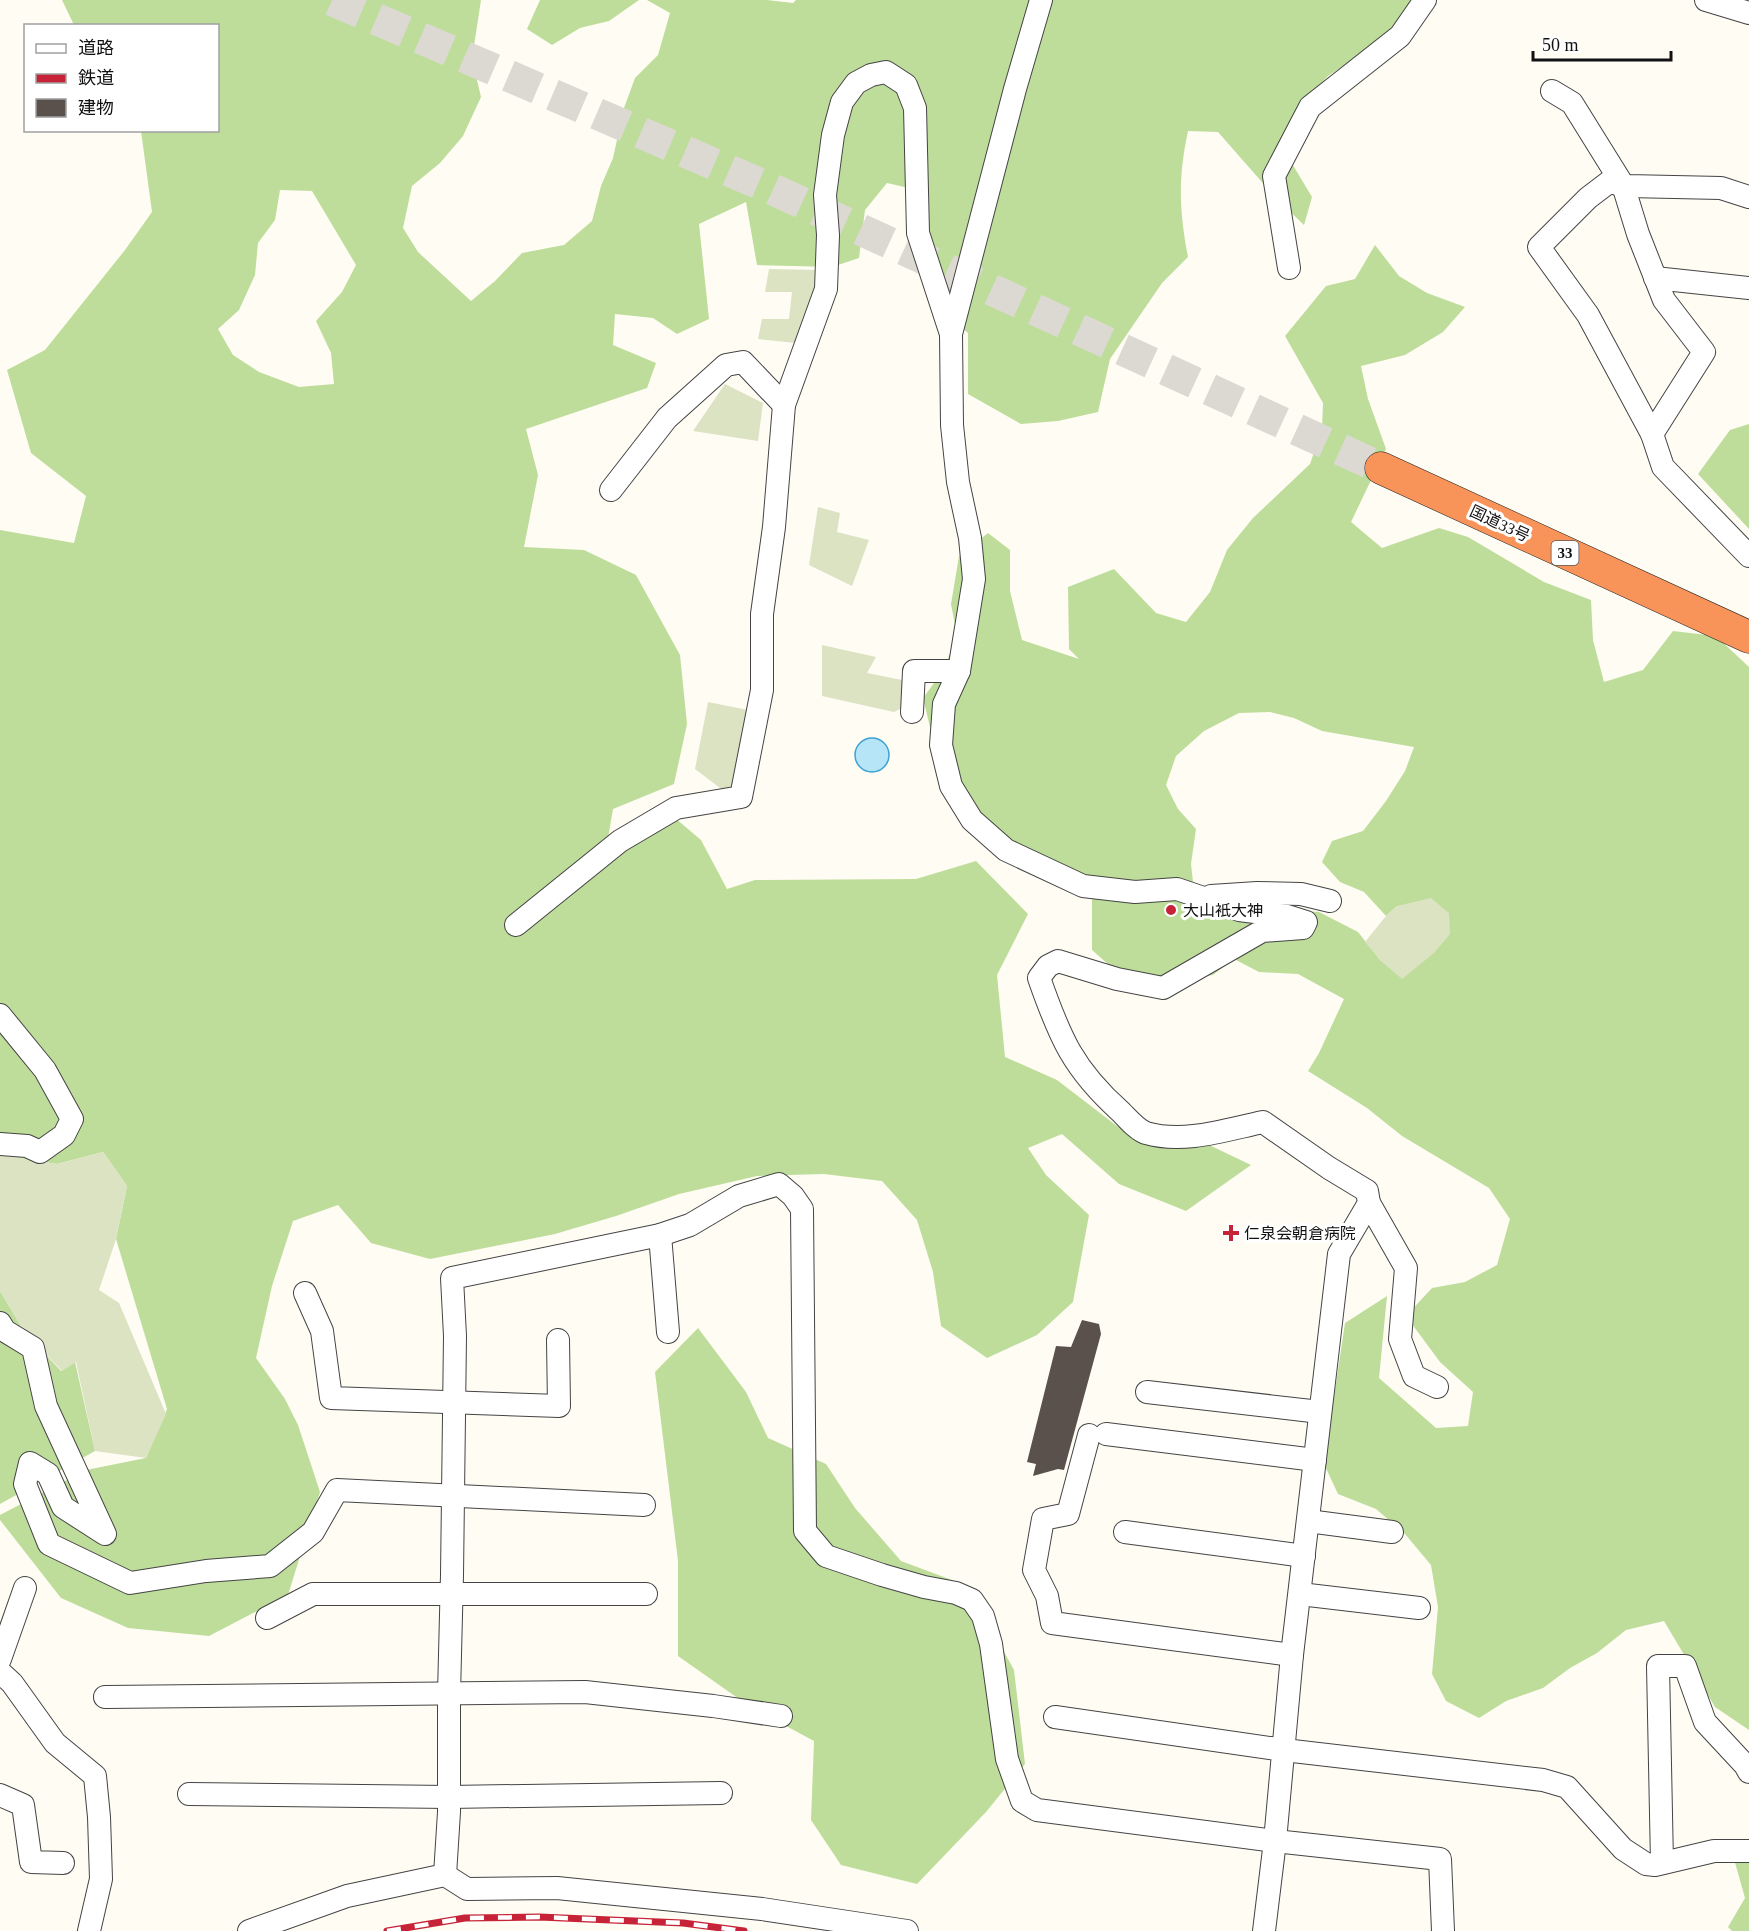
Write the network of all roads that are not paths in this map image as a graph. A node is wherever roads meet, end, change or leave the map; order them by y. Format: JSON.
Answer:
{"nodes":[{"id":1,"x":1041,"y":0,"type":"edge"},
{"id":2,"x":1425,"y":0,"type":"edge"},
{"id":3,"x":1706,"y":0,"type":"edge"},
{"id":4,"x":1749,"y":13,"type":"edge"},
{"id":5,"x":1552,"y":91,"type":"dead end"},
{"id":6,"x":1623,"y":185,"type":"junction"},
{"id":7,"x":1749,"y":198,"type":"edge"},
{"id":8,"x":1289,"y":268,"type":"dead end"},
{"id":9,"x":1655,"y":278,"type":"junction"},
{"id":10,"x":1749,"y":288,"type":"edge"},
{"id":11,"x":951,"y":334,"type":"junction"},
{"id":12,"x":784,"y":405,"type":"junction"},
{"id":13,"x":1652,"y":434,"type":"junction"},
{"id":14,"x":1382,"y":468,"type":"tunnel mouth"},
{"id":15,"x":611,"y":490,"type":"dead end"},
{"id":16,"x":1749,"y":556,"type":"edge"},
{"id":17,"x":1749,"y":638,"type":"edge"},
{"id":18,"x":959,"y":671,"type":"junction"},
{"id":19,"x":912,"y":712,"type":"dead end"},
{"id":20,"x":1200,"y":897,"type":"junction"},
{"id":21,"x":1330,"y":901,"type":"dead end"},
{"id":22,"x":516,"y":925,"type":"dead end"},
{"id":23,"x":0,"y":1015,"type":"edge"},
{"id":24,"x":0,"y":1144,"type":"edge"},
{"id":25,"x":1369,"y":1203,"type":"junction"},
{"id":26,"x":660,"y":1235,"type":"junction"},
{"id":27,"x":305,"y":1293,"type":"dead end"},
{"id":28,"x":0,"y":1323,"type":"edge"},
{"id":29,"x":669,"y":1332,"type":"dead end"},
{"id":30,"x":558,"y":1340,"type":"dead end"},
{"id":31,"x":1437,"y":1387,"type":"dead end"},
{"id":32,"x":1147,"y":1392,"type":"dead end"},
{"id":33,"x":453,"y":1402,"type":"junction"},
{"id":34,"x":1320,"y":1412,"type":"junction"},
{"id":35,"x":1315,"y":1460,"type":"junction"},
{"id":36,"x":453,"y":1495,"type":"junction"},
{"id":37,"x":644,"y":1505,"type":"dead end"},
{"id":38,"x":1308,"y":1521,"type":"junction"},
{"id":39,"x":1125,"y":1532,"type":"dead end"},
{"id":40,"x":1392,"y":1532,"type":"dead end"},
{"id":41,"x":1304,"y":1556,"type":"junction"},
{"id":42,"x":25,"y":1588,"type":"dead end"},
{"id":43,"x":646,"y":1594,"type":"dead end"},
{"id":44,"x":1300,"y":1594,"type":"junction"},
{"id":45,"x":452,"y":1595,"type":"junction"},
{"id":46,"x":1419,"y":1608,"type":"dead end"},
{"id":47,"x":267,"y":1618,"type":"dead end"},
{"id":48,"x":1292,"y":1655,"type":"junction"},
{"id":49,"x":0,"y":1659,"type":"edge"},
{"id":50,"x":0,"y":1672,"type":"edge"},
{"id":51,"x":449,"y":1694,"type":"junction"},
{"id":52,"x":105,"y":1697,"type":"dead end"},
{"id":53,"x":782,"y":1716,"type":"dead end"},
{"id":54,"x":1055,"y":1717,"type":"dead end"},
{"id":55,"x":1284,"y":1750,"type":"junction"},
{"id":56,"x":1749,"y":1772,"type":"edge"},
{"id":57,"x":721,"y":1793,"type":"dead end"},
{"id":58,"x":189,"y":1794,"type":"dead end"},
{"id":59,"x":0,"y":1795,"type":"edge"},
{"id":60,"x":449,"y":1797,"type":"junction"},
{"id":61,"x":1275,"y":1841,"type":"junction"},
{"id":62,"x":1749,"y":1851,"type":"edge"},
{"id":63,"x":63,"y":1863,"type":"dead end"},
{"id":64,"x":1662,"y":1863,"type":"junction"},
{"id":65,"x":446,"y":1875,"type":"junction"},
{"id":66,"x":89,"y":1931,"type":"edge"},
{"id":67,"x":249,"y":1931,"type":"edge"},
{"id":68,"x":907,"y":1931,"type":"edge"},
{"id":69,"x":1264,"y":1931,"type":"edge"},
{"id":70,"x":1443,"y":1931,"type":"edge"}],
"edges":[{"from":1,"to":11,"type":"street"},
{"from":2,"to":8,"type":"street"},
{"from":3,"to":4,"type":"street"},
{"from":5,"to":6,"type":"street"},
{"from":6,"to":7,"type":"street"},
{"from":6,"to":9,"type":"street"},
{"from":6,"to":13,"type":"street"},
{"from":9,"to":10,"type":"street"},
{"from":9,"to":13,"type":"street"},
{"from":11,"to":12,"type":"street"},
{"from":11,"to":18,"type":"street"},
{"from":12,"to":15,"type":"street"},
{"from":12,"to":22,"type":"street"},
{"from":13,"to":16,"type":"street"},
{"from":14,"to":17,"type":"highway","name":"国道33号","number":"33"},
{"from":18,"to":19,"type":"street"},
{"from":18,"to":20,"type":"street"},
{"from":20,"to":21,"type":"street"},
{"from":20,"to":25,"type":"street"},
{"from":23,"to":24,"type":"street"},
{"from":25,"to":31,"type":"street"},
{"from":25,"to":34,"type":"street"},
{"from":26,"to":29,"type":"street"},
{"from":26,"to":33,"type":"street"},
{"from":26,"to":61,"type":"street"},
{"from":27,"to":33,"type":"street"},
{"from":28,"to":36,"type":"street"},
{"from":30,"to":33,"type":"street"},
{"from":32,"to":34,"type":"street"},
{"from":33,"to":36,"type":"street"},
{"from":34,"to":35,"type":"street"},
{"from":35,"to":38,"type":"street"},
{"from":35,"to":48,"type":"street"},
{"from":36,"to":37,"type":"street"},
{"from":36,"to":45,"type":"street"},
{"from":38,"to":40,"type":"street"},
{"from":38,"to":41,"type":"street"},
{"from":39,"to":41,"type":"street"},
{"from":41,"to":44,"type":"street"},
{"from":42,"to":49,"type":"street"},
{"from":43,"to":45,"type":"street"},
{"from":44,"to":46,"type":"street"},
{"from":44,"to":48,"type":"street"},
{"from":45,"to":47,"type":"street"},
{"from":45,"to":51,"type":"street"},
{"from":48,"to":55,"type":"street"},
{"from":50,"to":66,"type":"street"},
{"from":51,"to":52,"type":"street"},
{"from":51,"to":53,"type":"street"},
{"from":51,"to":60,"type":"street"},
{"from":54,"to":55,"type":"street"},
{"from":55,"to":61,"type":"street"},
{"from":55,"to":64,"type":"street"},
{"from":56,"to":64,"type":"street"},
{"from":57,"to":60,"type":"street"},
{"from":58,"to":60,"type":"street"},
{"from":59,"to":63,"type":"street"},
{"from":60,"to":65,"type":"street"},
{"from":61,"to":69,"type":"street"},
{"from":61,"to":70,"type":"street"},
{"from":62,"to":64,"type":"street"},
{"from":65,"to":67,"type":"street"},
{"from":65,"to":68,"type":"street"}]}
